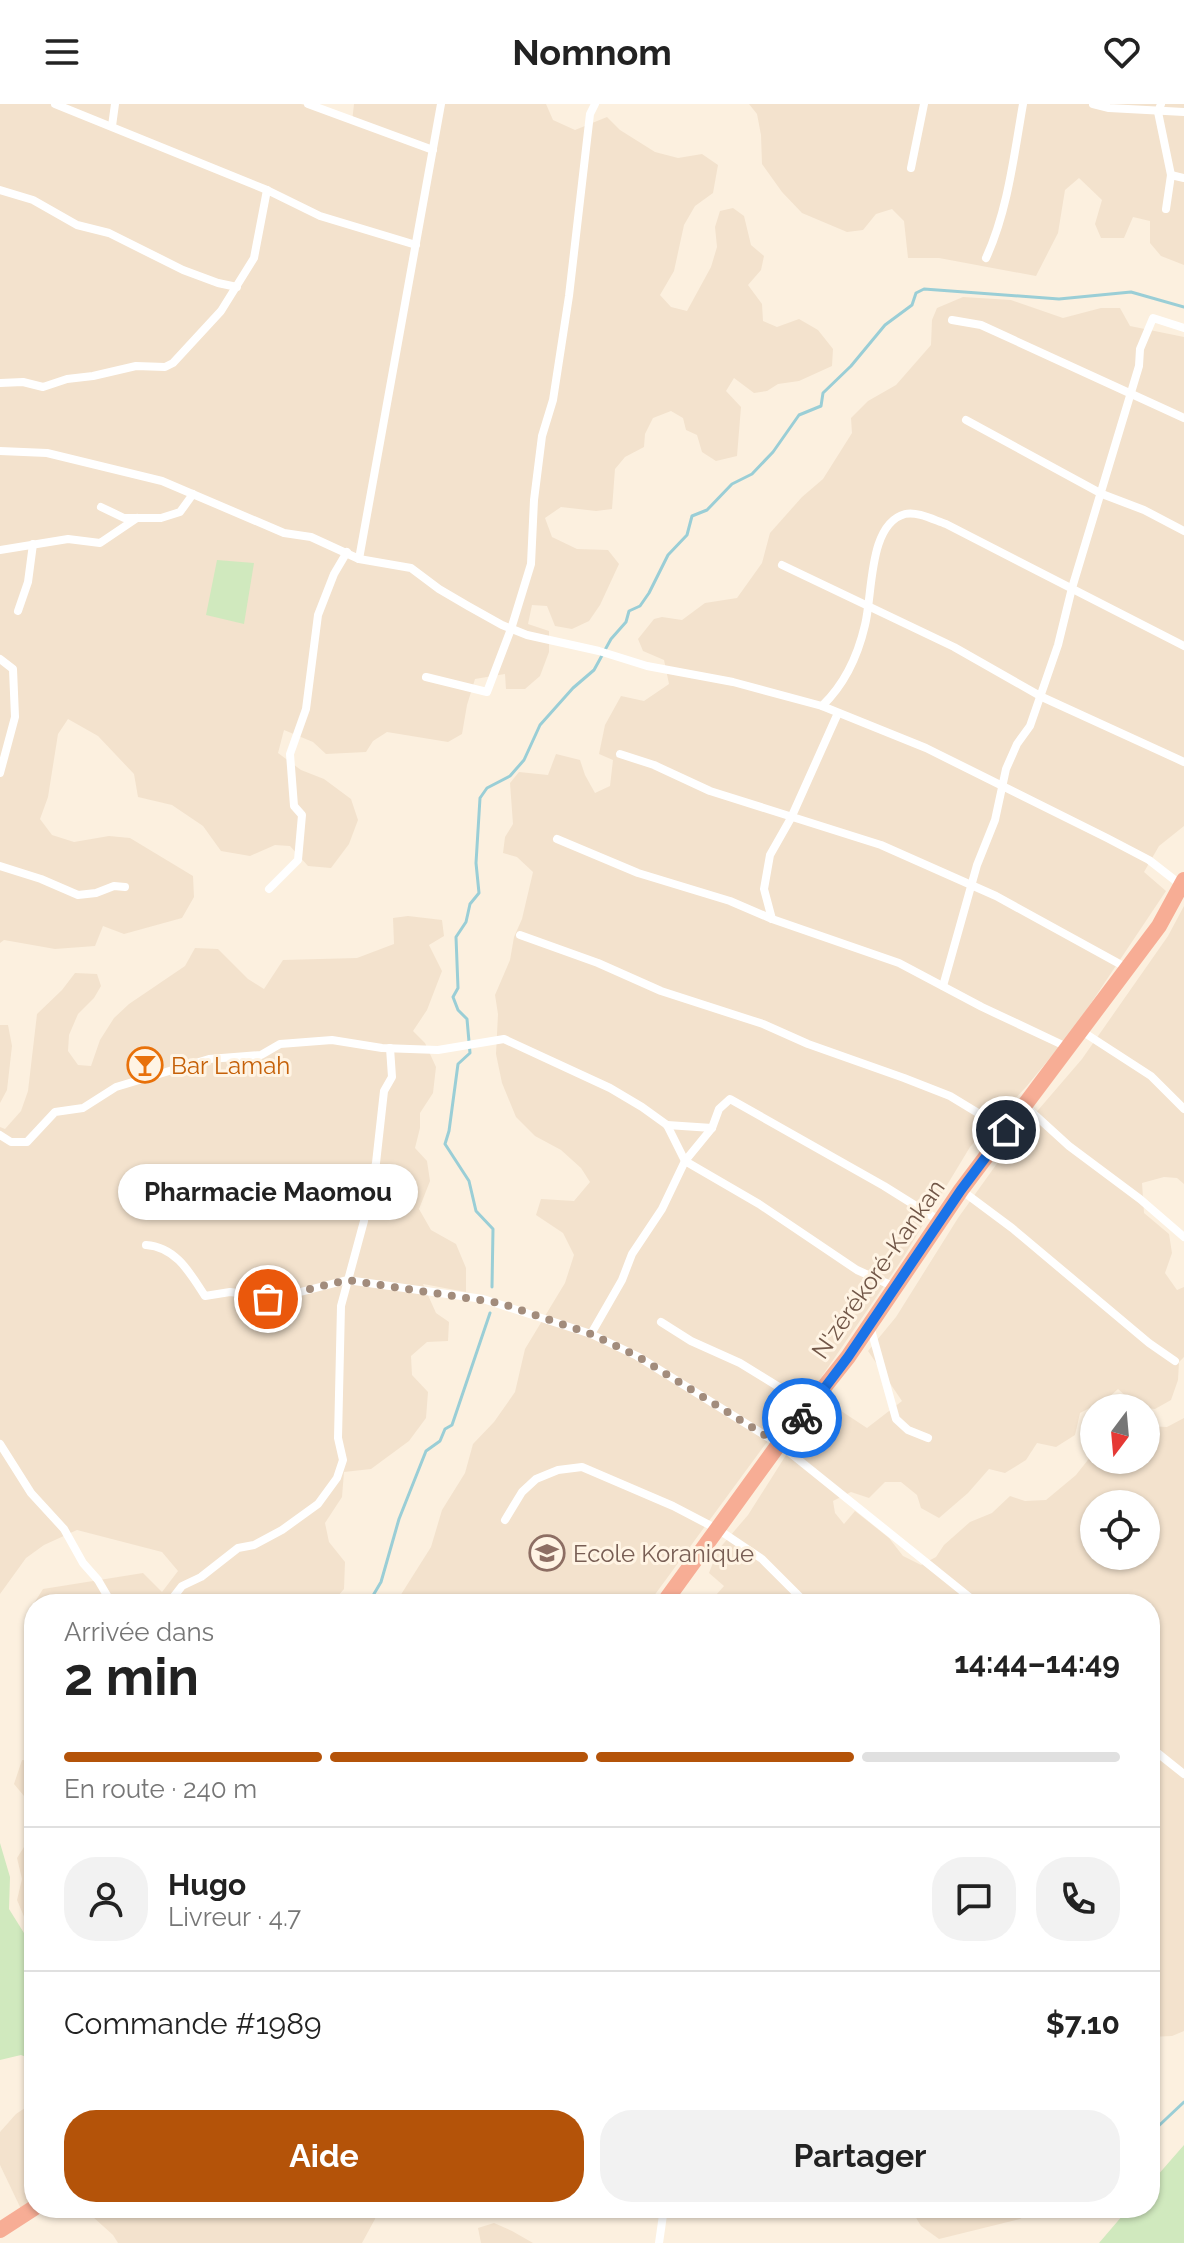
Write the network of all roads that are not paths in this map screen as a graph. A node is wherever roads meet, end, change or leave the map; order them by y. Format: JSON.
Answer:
{"nodes":[{"id":1,"x":55,"y":104,"type":"edge"},
{"id":2,"x":115,"y":104,"type":"edge"},
{"id":3,"x":308,"y":104,"type":"edge"},
{"id":4,"x":441,"y":104,"type":"edge"},
{"id":5,"x":595,"y":104,"type":"edge"},
{"id":6,"x":924,"y":104,"type":"edge"},
{"id":7,"x":1023,"y":104,"type":"edge"},
{"id":8,"x":1093,"y":104,"type":"edge"},
{"id":9,"x":1159,"y":108,"type":"edge"},
{"id":10,"x":1184,"y":112,"type":"edge"},
{"id":11,"x":112,"y":126,"type":"junction"},
{"id":12,"x":433,"y":150,"type":"junction"},
{"id":13,"x":911,"y":168,"type":"dead end"},
{"id":14,"x":1171,"y":175,"type":"junction"},
{"id":15,"x":1184,"y":178,"type":"edge"},
{"id":16,"x":0,"y":190,"type":"edge"},
{"id":17,"x":267,"y":190,"type":"junction"},
{"id":18,"x":1166,"y":209,"type":"dead end"},
{"id":19,"x":416,"y":245,"type":"junction"},
{"id":20,"x":986,"y":258,"type":"dead end"},
{"id":21,"x":237,"y":287,"type":"junction"},
{"id":22,"x":952,"y":320,"type":"dead end"},
{"id":23,"x":1184,"y":328,"type":"edge"},
{"id":24,"x":0,"y":383,"type":"edge"},
{"id":25,"x":1129,"y":394,"type":"junction"},
{"id":26,"x":1184,"y":418,"type":"edge"},
{"id":27,"x":966,"y":420,"type":"dead end"},
{"id":28,"x":0,"y":451,"type":"edge"},
{"id":29,"x":193,"y":494,"type":"junction"},
{"id":30,"x":1102,"y":494,"type":"junction"},
{"id":31,"x":101,"y":507,"type":"dead end"},
{"id":32,"x":137,"y":518,"type":"junction"},
{"id":33,"x":1184,"y":531,"type":"edge"},
{"id":34,"x":33,"y":544,"type":"junction"},
{"id":35,"x":0,"y":550,"type":"edge"},
{"id":36,"x":347,"y":552,"type":"junction"},
{"id":37,"x":359,"y":559,"type":"junction"},
{"id":38,"x":782,"y":565,"type":"dead end"},
{"id":39,"x":1072,"y":588,"type":"junction"},
{"id":40,"x":869,"y":606,"type":"junction"},
{"id":41,"x":18,"y":611,"type":"dead end"},
{"id":42,"x":511,"y":629,"type":"junction"},
{"id":43,"x":1184,"y":646,"type":"edge"},
{"id":44,"x":0,"y":659,"type":"edge"},
{"id":45,"x":426,"y":677,"type":"dead end"},
{"id":46,"x":1042,"y":697,"type":"junction"},
{"id":47,"x":822,"y":706,"type":"junction"},
{"id":48,"x":838,"y":713,"type":"junction"},
{"id":49,"x":620,"y":754,"type":"dead end"},
{"id":50,"x":1184,"y":762,"type":"edge"},
{"id":51,"x":0,"y":773,"type":"edge"},
{"id":52,"x":1001,"y":786,"type":"junction"},
{"id":53,"x":791,"y":818,"type":"junction"},
{"id":54,"x":557,"y":839,"type":"dead end"},
{"id":55,"x":0,"y":866,"type":"edge"},
{"id":56,"x":1183,"y":883,"type":"edge"},
{"id":57,"x":971,"y":885,"type":"junction"},
{"id":58,"x":125,"y":887,"type":"dead end"},
{"id":59,"x":269,"y":889,"type":"dead end"},
{"id":60,"x":772,"y":919,"type":"junction"},
{"id":61,"x":520,"y":935,"type":"dead end"},
{"id":62,"x":1127,"y":968,"type":"junction"},
{"id":63,"x":943,"y":986,"type":"junction"},
{"id":64,"x":1080,"y":1030,"type":"junction"},
{"id":65,"x":1067,"y":1047,"type":"junction"},
{"id":66,"x":390,"y":1048,"type":"junction"},
{"id":67,"x":1024,"y":1105,"type":"junction"},
{"id":68,"x":1184,"y":1109,"type":"edge"},
{"id":69,"x":667,"y":1125,"type":"junction"},
{"id":70,"x":712,"y":1128,"type":"junction"},
{"id":71,"x":1006,"y":1130,"type":"junction"},
{"id":72,"x":0,"y":1135,"type":"edge"},
{"id":73,"x":685,"y":1161,"type":"junction"},
{"id":74,"x":961,"y":1190,"type":"junction"},
{"id":75,"x":940,"y":1221,"type":"junction"},
{"id":76,"x":1184,"y":1237,"type":"edge"},
{"id":77,"x":146,"y":1245,"type":"dead end"},
{"id":78,"x":347,"y":1280,"type":"junction"},
{"id":79,"x":895,"y":1287,"type":"junction"},
{"id":80,"x":661,"y":1322,"type":"dead end"},
{"id":81,"x":870,"y":1325,"type":"junction"},
{"id":82,"x":591,"y":1334,"type":"junction"},
{"id":83,"x":1175,"y":1361,"type":"dead end"},
{"id":84,"x":808,"y":1410,"type":"junction"},
{"id":85,"x":928,"y":1438,"type":"dead end"},
{"id":86,"x":0,"y":1444,"type":"edge"},
{"id":87,"x":779,"y":1444,"type":"junction"},
{"id":88,"x":505,"y":1520,"type":"dead end"},
{"id":89,"x":719,"y":1530,"type":"junction"},
{"id":90,"x":106,"y":1594,"type":"edge"},
{"id":91,"x":176,"y":1594,"type":"edge"},
{"id":92,"x":671,"y":1594,"type":"edge"},
{"id":93,"x":797,"y":1594,"type":"edge"},
{"id":94,"x":966,"y":1594,"type":"edge"},
{"id":95,"x":1160,"y":1755,"type":"edge"},
{"id":96,"x":1184,"y":1774,"type":"edge"},
{"id":97,"x":24,"y":2214,"type":"edge"},
{"id":98,"x":663,"y":2218,"type":"edge"},
{"id":99,"x":0,"y":2230,"type":"edge"},
{"id":100,"x":659,"y":2243,"type":"edge"}],
"edges":[{"from":1,"to":11,"type":"street"},
{"from":2,"to":11,"type":"street"},
{"from":3,"to":12,"type":"street"},
{"from":4,"to":12,"type":"street"},
{"from":5,"to":42,"type":"street"},
{"from":6,"to":13,"type":"street"},
{"from":7,"to":20,"type":"street"},
{"from":8,"to":9,"type":"street"},
{"from":9,"to":10,"type":"street"},
{"from":9,"to":14,"type":"street"},
{"from":11,"to":17,"type":"street"},
{"from":12,"to":19,"type":"street"},
{"from":14,"to":15,"type":"street"},
{"from":14,"to":18,"type":"street"},
{"from":16,"to":21,"type":"street"},
{"from":17,"to":19,"type":"street"},
{"from":17,"to":21,"type":"street"},
{"from":19,"to":37,"type":"street"},
{"from":21,"to":24,"type":"street"},
{"from":22,"to":25,"type":"street"},
{"from":23,"to":25,"type":"street"},
{"from":25,"to":26,"type":"street"},
{"from":25,"to":30,"type":"street"},
{"from":27,"to":30,"type":"street"},
{"from":28,"to":29,"type":"street"},
{"from":29,"to":32,"type":"street"},
{"from":29,"to":36,"type":"street"},
{"from":30,"to":33,"type":"street"},
{"from":30,"to":39,"type":"street"},
{"from":31,"to":32,"type":"street"},
{"from":32,"to":34,"type":"street"},
{"from":34,"to":35,"type":"street"},
{"from":34,"to":41,"type":"street"},
{"from":36,"to":37,"type":"street"},
{"from":36,"to":59,"type":"street"},
{"from":37,"to":42,"type":"street"},
{"from":38,"to":40,"type":"street"},
{"from":39,"to":40,"type":"street"},
{"from":39,"to":43,"type":"street"},
{"from":39,"to":46,"type":"street"},
{"from":40,"to":46,"type":"street"},
{"from":40,"to":47,"type":"street"},
{"from":42,"to":45,"type":"street"},
{"from":42,"to":47,"type":"street"},
{"from":44,"to":51,"type":"street"},
{"from":46,"to":50,"type":"street"},
{"from":46,"to":52,"type":"street"},
{"from":47,"to":48,"type":"street"},
{"from":48,"to":52,"type":"street"},
{"from":48,"to":53,"type":"street"},
{"from":49,"to":53,"type":"street"},
{"from":52,"to":56,"type":"street"},
{"from":52,"to":57,"type":"street"},
{"from":53,"to":57,"type":"street"},
{"from":53,"to":60,"type":"street"},
{"from":54,"to":60,"type":"street"},
{"from":55,"to":58,"type":"street"},
{"from":56,"to":62,"type":"highway","name":"N'zérékoré-Kankan"},
{"from":57,"to":62,"type":"street"},
{"from":57,"to":63,"type":"street"},
{"from":60,"to":63,"type":"street"},
{"from":61,"to":71,"type":"street"},
{"from":62,"to":64,"type":"highway","name":"N'zérékoré-Kankan"},
{"from":63,"to":65,"type":"street"},
{"from":64,"to":65,"type":"highway","name":"N'zérékoré-Kankan"},
{"from":64,"to":68,"type":"street"},
{"from":65,"to":67,"type":"highway","name":"N'zérékoré-Kankan"},
{"from":66,"to":69,"type":"street"},
{"from":66,"to":72,"type":"street"},
{"from":66,"to":78,"type":"street"},
{"from":67,"to":71,"type":"highway","name":"N'zérékoré-Kankan"},
{"from":67,"to":76,"type":"street"},
{"from":69,"to":70,"type":"street"},
{"from":69,"to":73,"type":"street"},
{"from":70,"to":73,"type":"street"},
{"from":70,"to":75,"type":"street"},
{"from":71,"to":74,"type":"highway","name":"N'zérékoré-Kankan"},
{"from":73,"to":79,"type":"street"},
{"from":73,"to":82,"type":"street"},
{"from":74,"to":75,"type":"highway","name":"N'zérékoré-Kankan"},
{"from":74,"to":83,"type":"street"},
{"from":75,"to":79,"type":"highway","name":"N'zérékoré-Kankan"},
{"from":77,"to":78,"type":"street"},
{"from":78,"to":82,"type":"street"},
{"from":78,"to":91,"type":"street"},
{"from":79,"to":81,"type":"highway","name":"N'zérékoré-Kankan"},
{"from":80,"to":84,"type":"street"},
{"from":81,"to":84,"type":"highway","name":"N'zérékoré-Kankan"},
{"from":81,"to":85,"type":"street"},
{"from":82,"to":87,"type":"street"},
{"from":84,"to":87,"type":"highway","name":"N'zérékoré-Kankan"},
{"from":86,"to":90,"type":"street"},
{"from":87,"to":89,"type":"highway","name":"N'zérékoré-Kankan"},
{"from":87,"to":94,"type":"street"},
{"from":88,"to":89,"type":"street"},
{"from":89,"to":92,"type":"highway","name":"N'zérékoré-Kankan"},
{"from":89,"to":93,"type":"street"},
{"from":95,"to":96,"type":"street"},
{"from":97,"to":99,"type":"highway"},
{"from":98,"to":100,"type":"street"}]}
